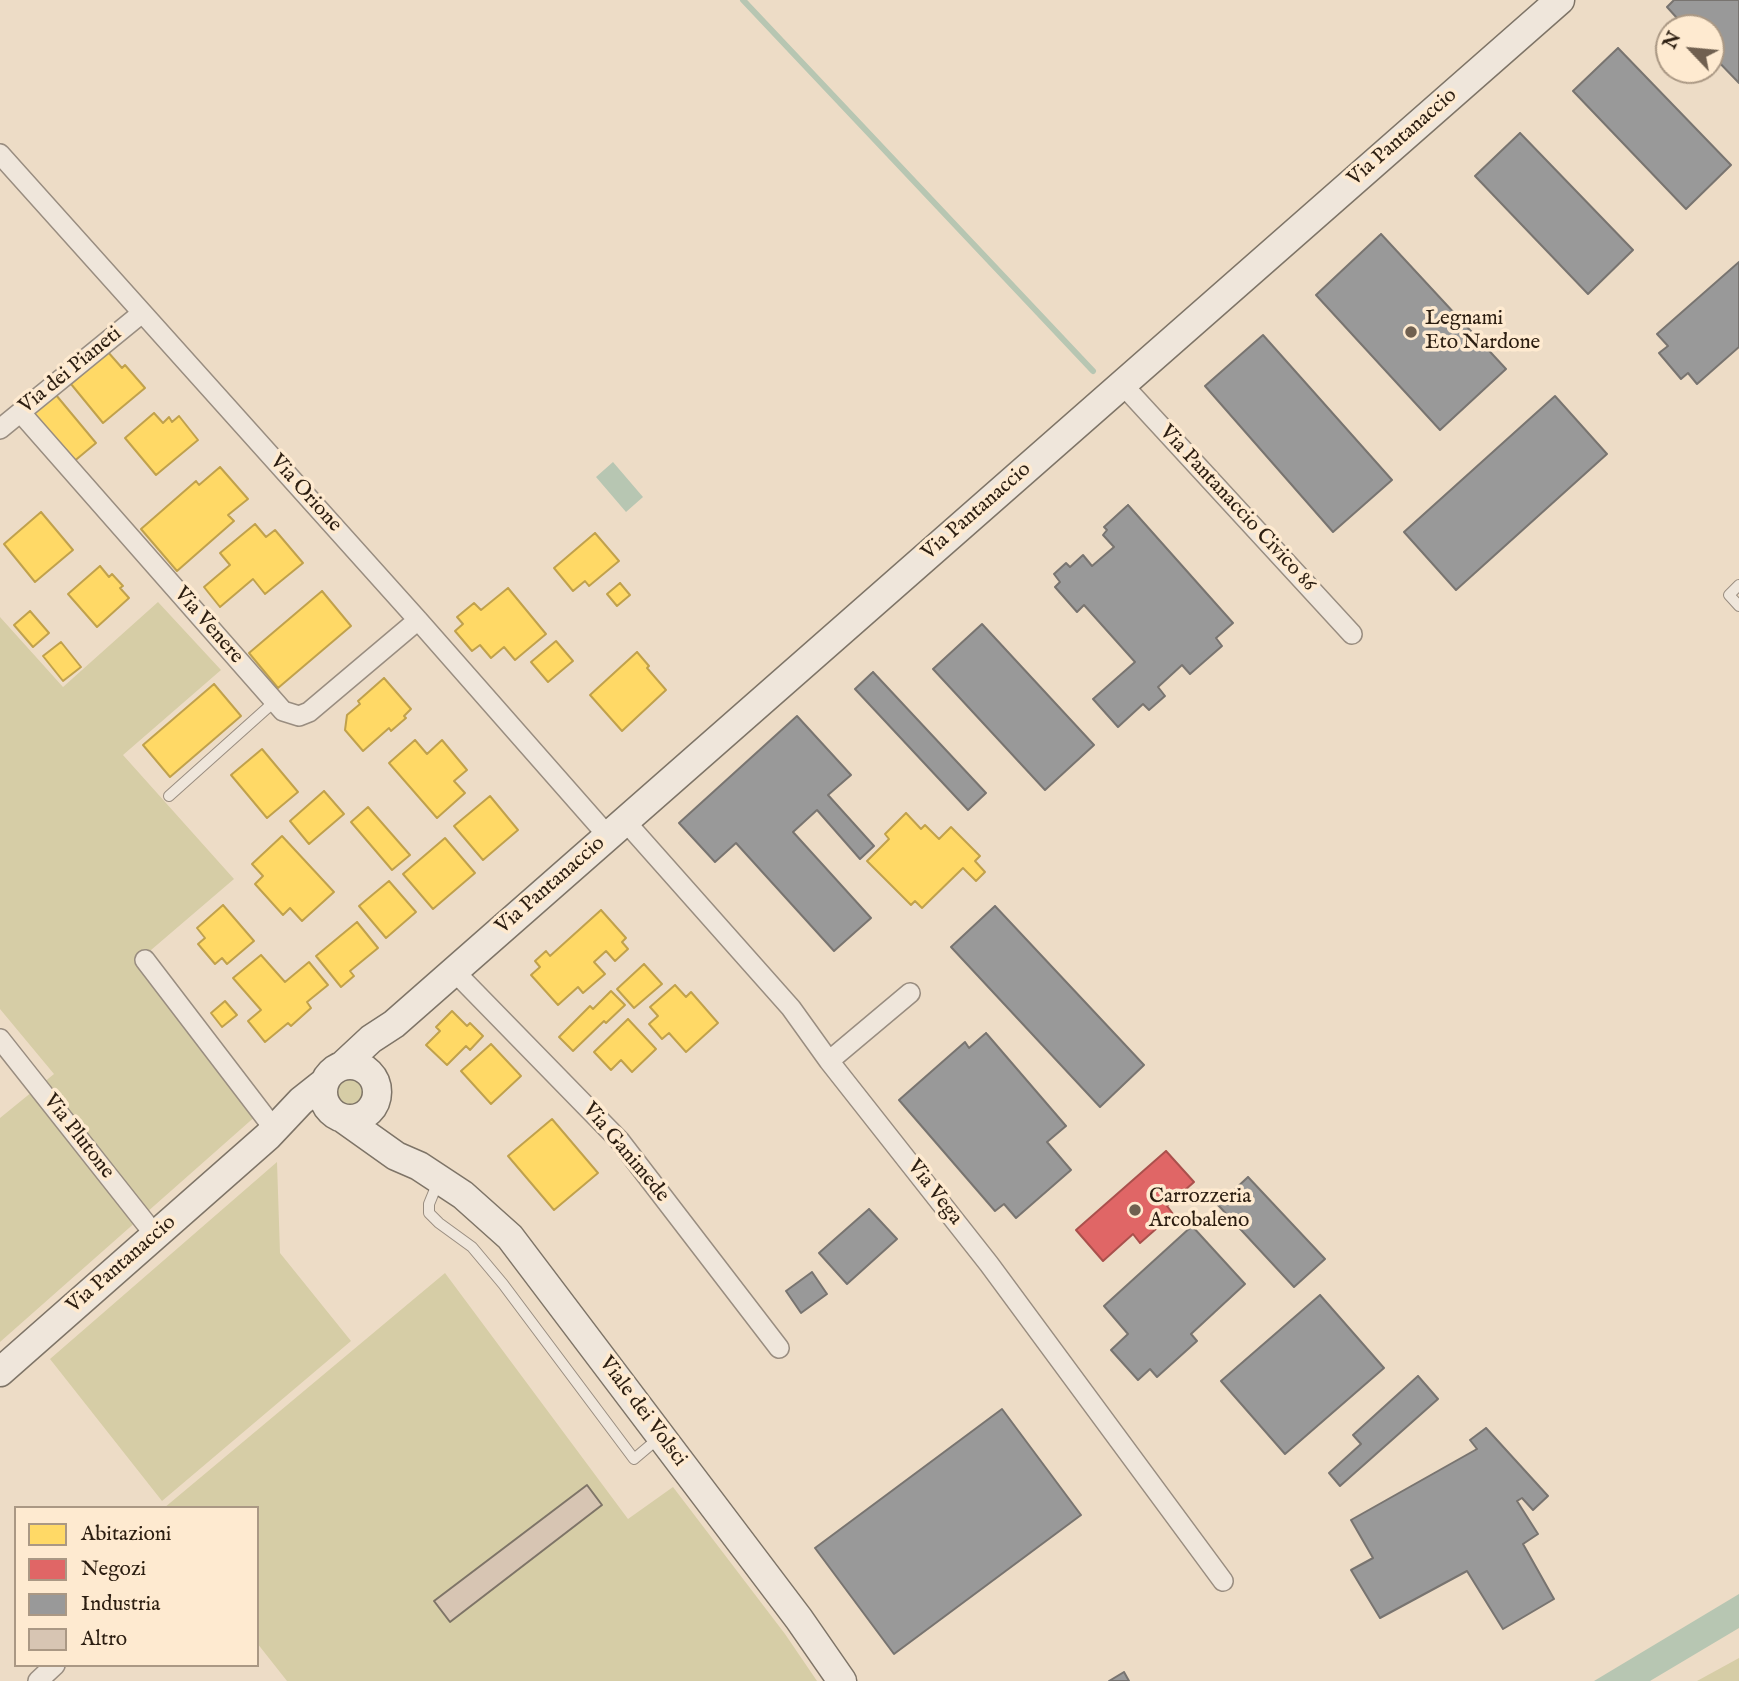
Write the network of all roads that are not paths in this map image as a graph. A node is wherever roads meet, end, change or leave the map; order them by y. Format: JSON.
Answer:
{"nodes":[{"id":1,"x":1560,"y":0,"type":"edge"},
{"id":2,"x":0,"y":154,"type":"edge"},
{"id":3,"x":7,"y":175,"type":"edge"},
{"id":4,"x":142,"y":313,"type":"junction"},
{"id":5,"x":1122,"y":384,"type":"junction"},
{"id":6,"x":21,"y":413,"type":"junction"},
{"id":7,"x":0,"y":429,"type":"edge"},
{"id":8,"x":1739,"y":586,"type":"edge"},
{"id":9,"x":1739,"y":606,"type":"edge"},
{"id":10,"x":418,"y":620,"type":"junction"},
{"id":11,"x":1352,"y":634,"type":"dead end"},
{"id":12,"x":274,"y":702,"type":"junction"},
{"id":13,"x":169,"y":796,"type":"dead end"},
{"id":14,"x":617,"y":829,"type":"junction"},
{"id":15,"x":145,"y":960,"type":"dead end"},
{"id":16,"x":454,"y":971,"type":"junction"},
{"id":17,"x":910,"y":993,"type":"dead end"},
{"id":18,"x":394,"y":1024,"type":"junction"},
{"id":19,"x":0,"y":1039,"type":"edge"},
{"id":20,"x":829,"y":1061,"type":"junction"},
{"id":21,"x":333,"y":1074,"type":"junction"},
{"id":22,"x":375,"y":1089,"type":"junction"},
{"id":23,"x":337,"y":1115,"type":"junction"},
{"id":24,"x":275,"y":1130,"type":"junction"},
{"id":25,"x":429,"y":1173,"type":"junction"},
{"id":26,"x":156,"y":1235,"type":"junction"},
{"id":27,"x":779,"y":1348,"type":"dead end"},
{"id":28,"x":0,"y":1372,"type":"edge"},
{"id":29,"x":1223,"y":1581,"type":"dead end"},
{"id":30,"x":53,"y":1667,"type":"edge"},
{"id":31,"x":38,"y":1681,"type":"edge"},
{"id":32,"x":842,"y":1681,"type":"edge"}],
"edges":[{"from":1,"to":5,"type":"street","name":"Via Pantanaccio"},
{"from":2,"to":3,"type":"street","name":"Via Orione"},
{"from":3,"to":4,"type":"street","name":"Via Orione"},
{"from":4,"to":6,"type":"street","name":"Via dei Pianeti"},
{"from":4,"to":10,"type":"street","name":"Via Orione"},
{"from":5,"to":11,"type":"street","name":"Via Pantanaccio Civico 86"},
{"from":5,"to":14,"type":"street","name":"Via Pantanaccio"},
{"from":6,"to":7,"type":"street","name":"Via dei Pianeti"},
{"from":6,"to":12,"type":"street","name":"Via Venere"},
{"from":8,"to":9,"type":"lane"},
{"from":10,"to":12,"type":"street","name":"Via Venere"},
{"from":10,"to":14,"type":"street","name":"Via Orione"},
{"from":12,"to":13,"type":"lane"},
{"from":14,"to":16,"type":"street","name":"Via Pantanaccio"},
{"from":14,"to":20,"type":"street","name":"Via Vega"},
{"from":15,"to":24,"type":"street"},
{"from":16,"to":18,"type":"street","name":"Via Pantanaccio"},
{"from":16,"to":27,"type":"street","name":"Via Ganimede"},
{"from":17,"to":20,"type":"street"},
{"from":18,"to":21,"type":"street","name":"Via Pantanaccio"},
{"from":18,"to":22,"type":"street","name":"Via Pantanaccio"},
{"from":19,"to":26,"type":"street","name":"Via Plutone"},
{"from":20,"to":29,"type":"street","name":"Via Vega"},
{"from":21,"to":22,"type":"street"},
{"from":21,"to":23,"type":"street"},
{"from":21,"to":24,"type":"street","name":"Via Pantanaccio"},
{"from":22,"to":23,"type":"street"},
{"from":22,"to":25,"type":"street","name":"Viale dei Volsci"},
{"from":23,"to":24,"type":"street","name":"Via Pantanaccio"},
{"from":23,"to":25,"type":"street","name":"Viale dei Volsci"},
{"from":24,"to":26,"type":"street","name":"Via Pantanaccio"},
{"from":25,"to":32,"type":"street","name":"Viale dei Volsci"},
{"from":26,"to":28,"type":"street","name":"Via Pantanaccio"},
{"from":30,"to":31,"type":"street"}]}
